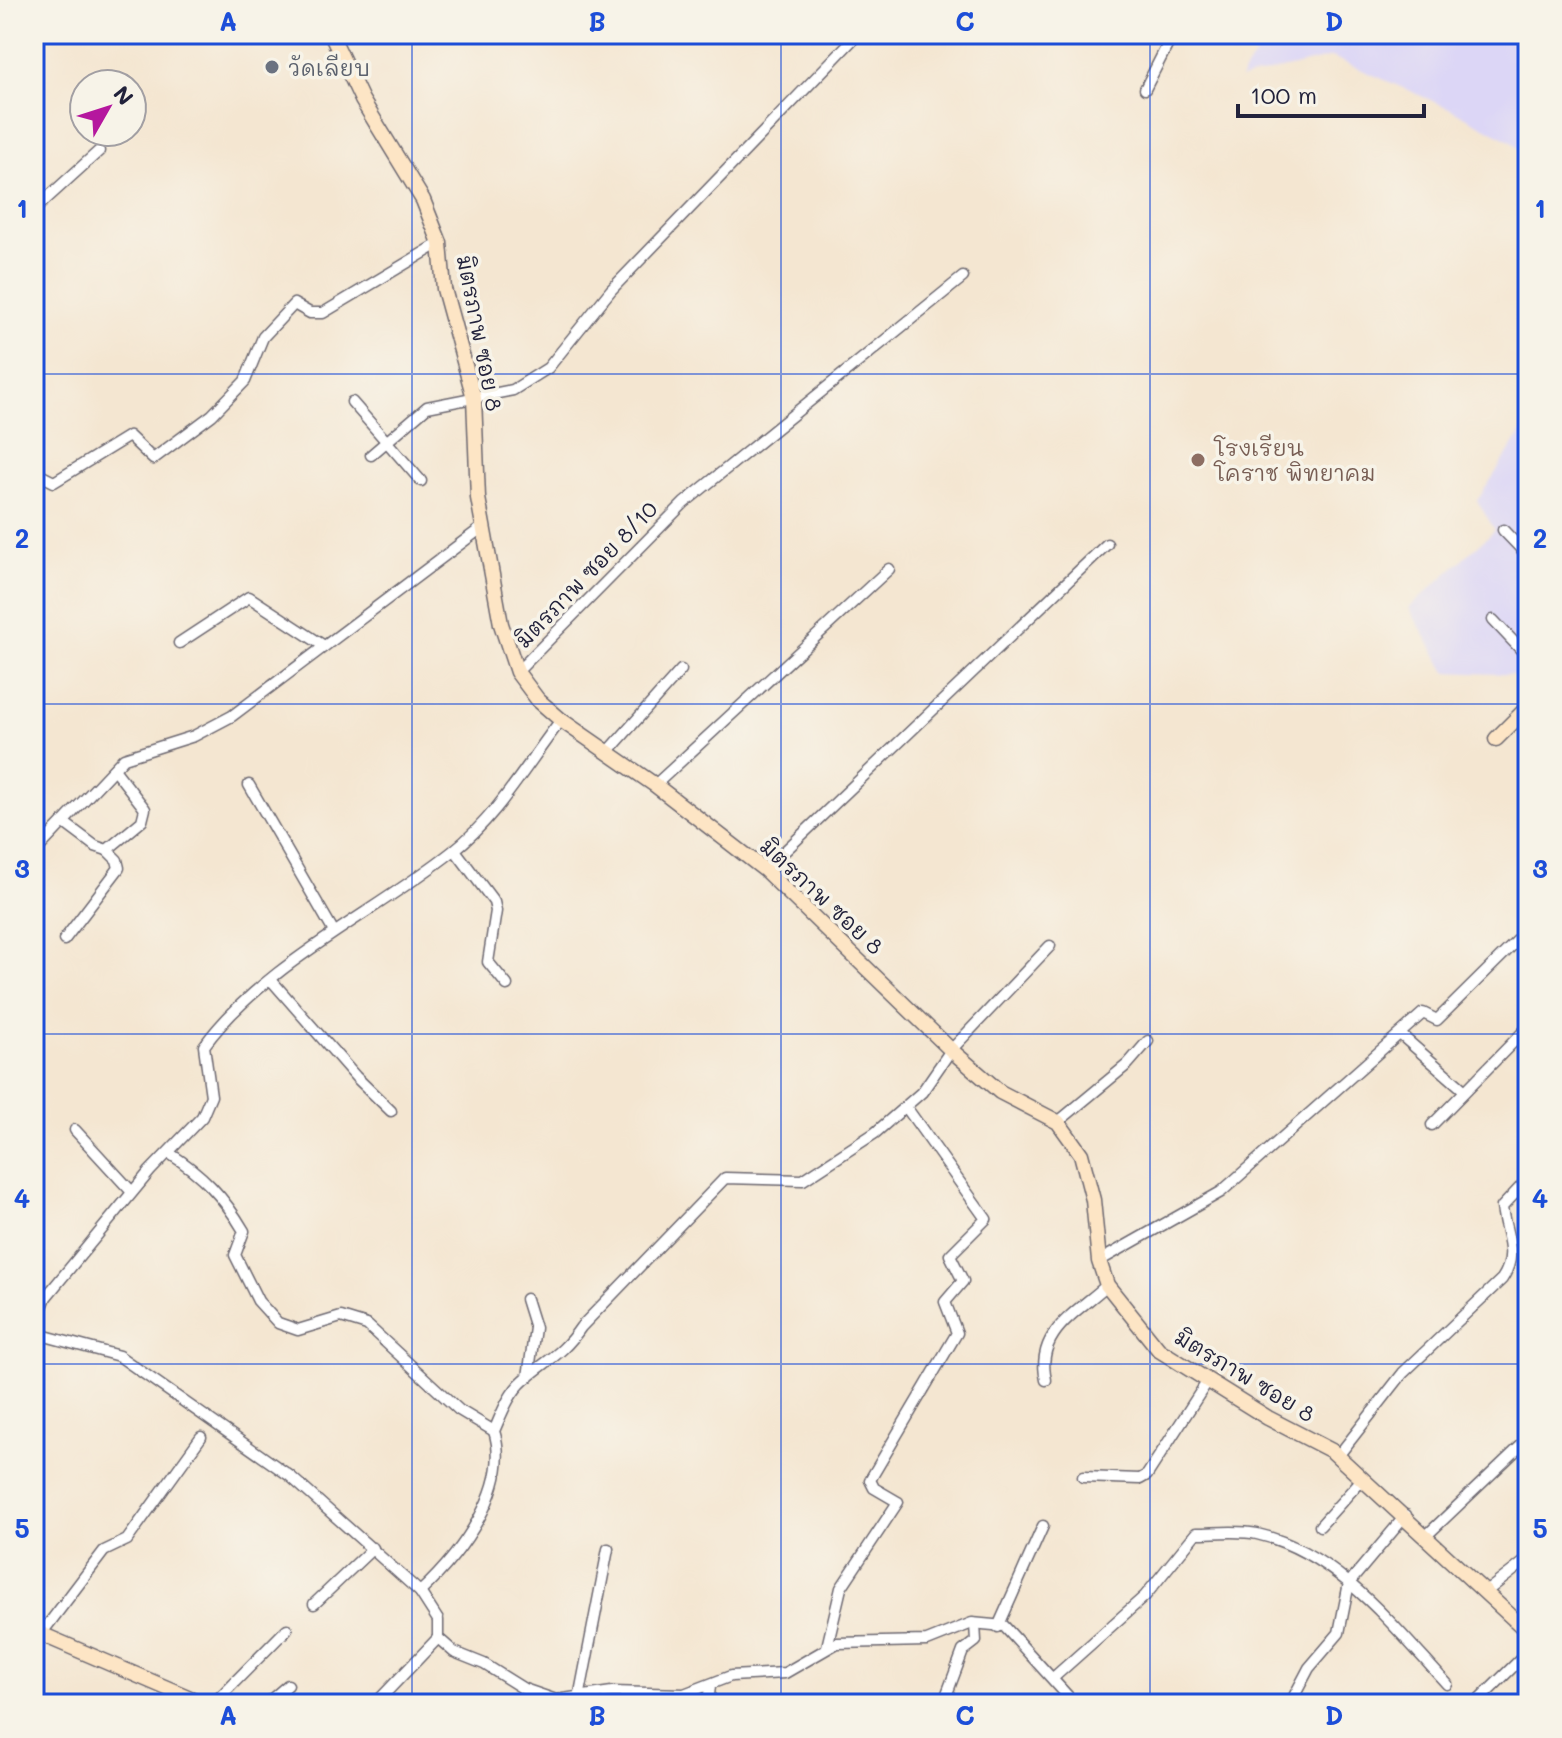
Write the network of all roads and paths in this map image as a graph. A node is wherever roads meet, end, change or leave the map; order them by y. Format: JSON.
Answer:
{"nodes":[{"id":1,"x":331,"y":34,"type":"edge"},
{"id":2,"x":858,"y":34,"type":"edge"},
{"id":3,"x":1173,"y":34,"type":"edge"},
{"id":4,"x":1145,"y":89,"type":"dead end"},
{"id":5,"x":99,"y":151,"type":"dead end"},
{"id":6,"x":34,"y":210,"type":"edge"},
{"id":7,"x":440,"y":243,"type":"junction"},
{"id":8,"x":963,"y":277,"type":"dead end"},
{"id":9,"x":474,"y":398,"type":"junction"},
{"id":10,"x":352,"y":402,"type":"dead end"},
{"id":11,"x":387,"y":442,"type":"junction"},
{"id":12,"x":371,"y":455,"type":"dead end"},
{"id":13,"x":34,"y":472,"type":"edge"},
{"id":14,"x":421,"y":481,"type":"dead end"},
{"id":15,"x":484,"y":526,"type":"junction"},
{"id":16,"x":1503,"y":530,"type":"dead end"},
{"id":17,"x":1107,"y":544,"type":"dead end"},
{"id":18,"x":1528,"y":556,"type":"edge"},
{"id":19,"x":889,"y":569,"type":"dead end"},
{"id":20,"x":1493,"y":620,"type":"dead end"},
{"id":21,"x":179,"y":643,"type":"dead end"},
{"id":22,"x":324,"y":646,"type":"junction"},
{"id":23,"x":1528,"y":657,"type":"edge"},
{"id":24,"x":681,"y":670,"type":"dead end"},
{"id":25,"x":517,"y":672,"type":"junction"},
{"id":26,"x":1528,"y":707,"type":"edge"},
{"id":27,"x":561,"y":720,"type":"junction"},
{"id":28,"x":1496,"y":739,"type":"dead end"},
{"id":29,"x":608,"y":752,"type":"junction"},
{"id":30,"x":114,"y":769,"type":"junction"},
{"id":31,"x":249,"y":785,"type":"dead end"},
{"id":32,"x":655,"y":785,"type":"junction"},
{"id":33,"x":63,"y":822,"type":"junction"},
{"id":34,"x":107,"y":850,"type":"junction"},
{"id":35,"x":455,"y":850,"type":"junction"},
{"id":36,"x":34,"y":853,"type":"edge"},
{"id":37,"x":765,"y":870,"type":"junction"},
{"id":38,"x":1528,"y":930,"type":"edge"},
{"id":39,"x":334,"y":932,"type":"junction"},
{"id":40,"x":64,"y":940,"type":"dead end"},
{"id":41,"x":1050,"y":946,"type":"dead end"},
{"id":42,"x":272,"y":981,"type":"junction"},
{"id":43,"x":507,"y":985,"type":"dead end"},
{"id":44,"x":1528,"y":1027,"type":"edge"},
{"id":45,"x":1401,"y":1035,"type":"junction"},
{"id":46,"x":1148,"y":1041,"type":"dead end"},
{"id":47,"x":951,"y":1050,"type":"junction"},
{"id":48,"x":1464,"y":1090,"type":"junction"},
{"id":49,"x":906,"y":1107,"type":"junction"},
{"id":50,"x":391,"y":1111,"type":"dead end"},
{"id":51,"x":1058,"y":1122,"type":"junction"},
{"id":52,"x":1432,"y":1125,"type":"dead end"},
{"id":53,"x":75,"y":1130,"type":"dead end"},
{"id":54,"x":169,"y":1153,"type":"junction"},
{"id":55,"x":1528,"y":1179,"type":"edge"},
{"id":56,"x":132,"y":1192,"type":"junction"},
{"id":57,"x":1099,"y":1261,"type":"junction"},
{"id":58,"x":1107,"y":1285,"type":"junction"},
{"id":59,"x":526,"y":1299,"type":"dead end"},
{"id":60,"x":34,"y":1330,"type":"edge"},
{"id":61,"x":528,"y":1377,"type":"junction"},
{"id":62,"x":1046,"y":1380,"type":"dead end"},
{"id":63,"x":1207,"y":1382,"type":"junction"},
{"id":64,"x":494,"y":1431,"type":"junction"},
{"id":65,"x":201,"y":1437,"type":"dead end"},
{"id":66,"x":1528,"y":1439,"type":"edge"},
{"id":67,"x":1338,"y":1456,"type":"junction"},
{"id":68,"x":1083,"y":1477,"type":"dead end"},
{"id":69,"x":1363,"y":1478,"type":"junction"},
{"id":70,"x":1406,"y":1515,"type":"junction"},
{"id":71,"x":1043,"y":1526,"type":"dead end"},
{"id":72,"x":1320,"y":1526,"type":"dead end"},
{"id":73,"x":1427,"y":1535,"type":"junction"},
{"id":74,"x":373,"y":1548,"type":"junction"},
{"id":75,"x":608,"y":1549,"type":"dead end"},
{"id":76,"x":1528,"y":1559,"type":"edge"},
{"id":77,"x":1349,"y":1583,"type":"junction"},
{"id":78,"x":1487,"y":1591,"type":"junction"},
{"id":79,"x":420,"y":1592,"type":"junction"},
{"id":80,"x":314,"y":1604,"type":"dead end"},
{"id":81,"x":975,"y":1624,"type":"junction"},
{"id":82,"x":998,"y":1627,"type":"junction"},
{"id":83,"x":287,"y":1629,"type":"dead end"},
{"id":84,"x":38,"y":1632,"type":"edge"},
{"id":85,"x":1528,"y":1632,"type":"edge"},
{"id":86,"x":438,"y":1638,"type":"junction"},
{"id":87,"x":827,"y":1647,"type":"junction"},
{"id":88,"x":1528,"y":1652,"type":"edge"},
{"id":89,"x":1053,"y":1678,"type":"junction"},
{"id":90,"x":1447,"y":1684,"type":"dead end"},
{"id":91,"x":288,"y":1685,"type":"dead end"},
{"id":92,"x":710,"y":1686,"type":"junction"},
{"id":93,"x":580,"y":1693,"type":"junction"},
{"id":94,"x":945,"y":1699,"type":"dead end"},
{"id":95,"x":555,"y":1702,"type":"edge"},
{"id":96,"x":204,"y":1704,"type":"edge"},
{"id":97,"x":213,"y":1704,"type":"edge"},
{"id":98,"x":266,"y":1704,"type":"edge"},
{"id":99,"x":375,"y":1704,"type":"edge"},
{"id":100,"x":708,"y":1704,"type":"edge"},
{"id":101,"x":1075,"y":1704,"type":"edge"},
{"id":102,"x":1290,"y":1704,"type":"edge"},
{"id":103,"x":1475,"y":1704,"type":"edge"}],
"edges":[{"from":1,"to":7,"type":"street","name":"มิตรภาพ ซอย 8"},
{"from":2,"to":9,"type":"street"},
{"from":3,"to":4,"type":"street"},
{"from":5,"to":6,"type":"street"},
{"from":7,"to":9,"type":"street","name":"มิตรภาพ ซอย 8"},
{"from":7,"to":13,"type":"street"},
{"from":8,"to":25,"type":"street","name":"มิตรภาพ ซอย 8/10"},
{"from":9,"to":11,"type":"street"},
{"from":9,"to":15,"type":"street","name":"มิตรภาพ ซอย 8"},
{"from":10,"to":11,"type":"street"},
{"from":11,"to":12,"type":"street"},
{"from":11,"to":14,"type":"street"},
{"from":15,"to":22,"type":"street"},
{"from":15,"to":25,"type":"street","name":"มิตรภาพ ซอย 8"},
{"from":16,"to":18,"type":"street"},
{"from":17,"to":37,"type":"street"},
{"from":19,"to":32,"type":"street"},
{"from":20,"to":23,"type":"street"},
{"from":21,"to":22,"type":"street"},
{"from":22,"to":30,"type":"street"},
{"from":24,"to":29,"type":"street"},
{"from":25,"to":27,"type":"street","name":"มิตรภาพ ซอย 8"},
{"from":26,"to":28,"type":"street"},
{"from":27,"to":29,"type":"street","name":"มิตรภาพ ซอย 8"},
{"from":27,"to":35,"type":"street"},
{"from":29,"to":32,"type":"street","name":"มิตรภาพ ซอย 8"},
{"from":30,"to":33,"type":"street"},
{"from":30,"to":34,"type":"street"},
{"from":31,"to":39,"type":"street"},
{"from":32,"to":37,"type":"street","name":"มิตรภาพ ซอย 8"},
{"from":33,"to":34,"type":"street"},
{"from":33,"to":36,"type":"street"},
{"from":34,"to":40,"type":"street"},
{"from":35,"to":39,"type":"street"},
{"from":35,"to":43,"type":"street"},
{"from":37,"to":47,"type":"street","name":"มิตรภาพ ซอย 8"},
{"from":38,"to":45,"type":"street"},
{"from":39,"to":42,"type":"street"},
{"from":41,"to":47,"type":"street"},
{"from":42,"to":50,"type":"street"},
{"from":42,"to":54,"type":"street"},
{"from":44,"to":48,"type":"street"},
{"from":45,"to":48,"type":"street"},
{"from":45,"to":57,"type":"street"},
{"from":46,"to":51,"type":"street"},
{"from":47,"to":49,"type":"street"},
{"from":47,"to":51,"type":"street","name":"มิตรภาพ ซอย 8"},
{"from":48,"to":52,"type":"street"},
{"from":49,"to":61,"type":"street"},
{"from":49,"to":87,"type":"street"},
{"from":51,"to":57,"type":"street","name":"มิตรภาพ ซอย 8"},
{"from":53,"to":56,"type":"street"},
{"from":54,"to":56,"type":"street"},
{"from":54,"to":64,"type":"street"},
{"from":55,"to":67,"type":"street"},
{"from":56,"to":60,"type":"street"},
{"from":57,"to":58,"type":"street","name":"มิตรภาพ ซอย 8"},
{"from":58,"to":62,"type":"street"},
{"from":58,"to":63,"type":"street","name":"มิตรภาพ ซอย 8"},
{"from":59,"to":61,"type":"street"},
{"from":60,"to":74,"type":"street"},
{"from":61,"to":64,"type":"street"},
{"from":63,"to":67,"type":"street","name":"มิตรภาพ ซอย 8"},
{"from":63,"to":68,"type":"street"},
{"from":64,"to":79,"type":"street"},
{"from":65,"to":84,"type":"street"},
{"from":66,"to":73,"type":"street"},
{"from":67,"to":69,"type":"street","name":"มิตรภาพ ซอย 8"},
{"from":69,"to":70,"type":"street","name":"มิตรภาพ ซอย 8"},
{"from":69,"to":72,"type":"street"},
{"from":70,"to":73,"type":"street","name":"มิตรภาพ ซอย 8"},
{"from":70,"to":77,"type":"street"},
{"from":71,"to":82,"type":"street"},
{"from":73,"to":78,"type":"street","name":"มิตรภาพ ซอย 8"},
{"from":74,"to":79,"type":"street"},
{"from":74,"to":80,"type":"street"},
{"from":75,"to":93,"type":"street"},
{"from":76,"to":78,"type":"street"},
{"from":77,"to":89,"type":"street"},
{"from":77,"to":90,"type":"street"},
{"from":77,"to":102,"type":"street"},
{"from":78,"to":85,"type":"street","name":"มิตรภาพ ซอย 8"},
{"from":79,"to":86,"type":"street"},
{"from":81,"to":82,"type":"street"},
{"from":81,"to":87,"type":"street"},
{"from":81,"to":94,"type":"street"},
{"from":82,"to":89,"type":"street"},
{"from":83,"to":97,"type":"street"},
{"from":84,"to":96,"type":"street"},
{"from":86,"to":95,"type":"street"},
{"from":86,"to":99,"type":"street"},
{"from":87,"to":92,"type":"street"},
{"from":88,"to":103,"type":"street"},
{"from":89,"to":101,"type":"street"},
{"from":91,"to":98,"type":"street"},
{"from":92,"to":93,"type":"street"},
{"from":92,"to":100,"type":"street"},
{"from":93,"to":95,"type":"street"}]}
